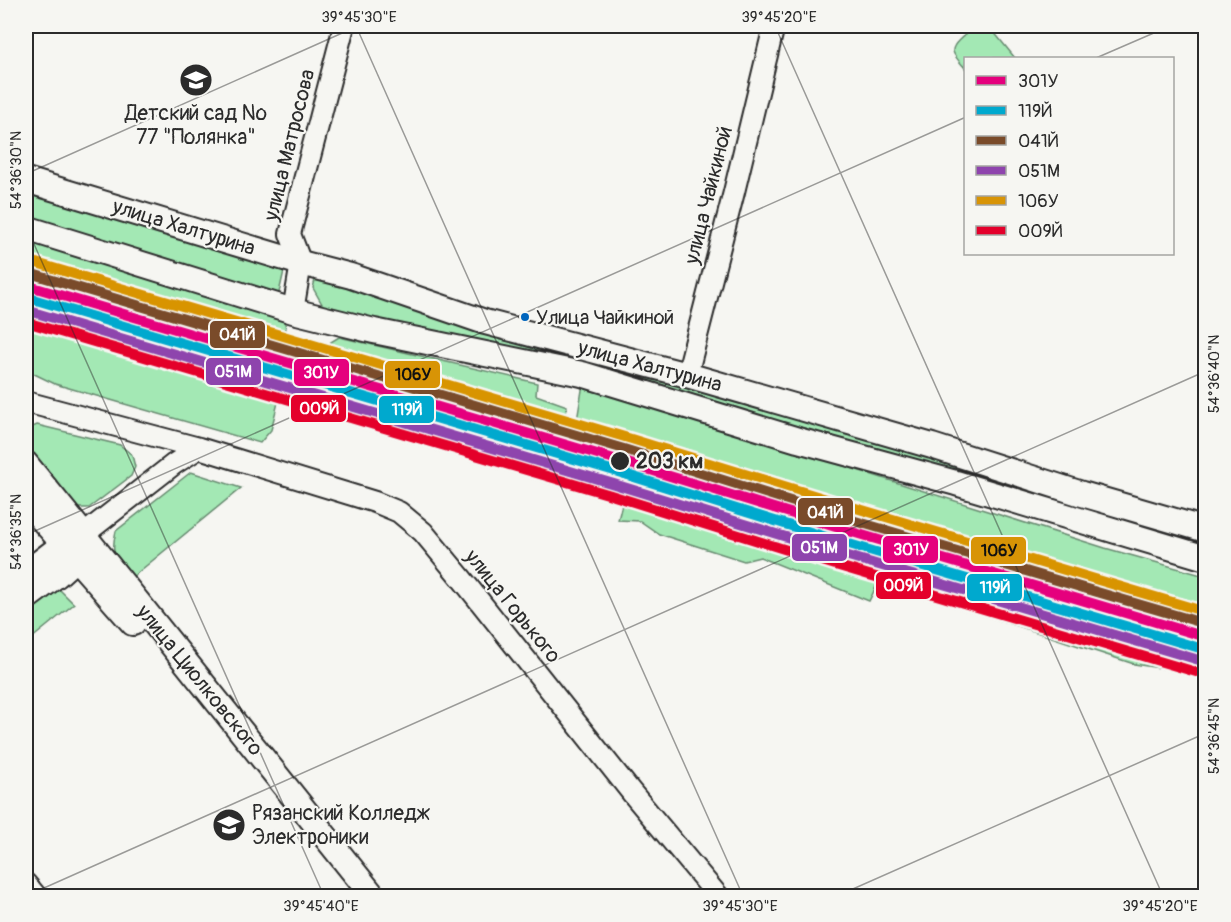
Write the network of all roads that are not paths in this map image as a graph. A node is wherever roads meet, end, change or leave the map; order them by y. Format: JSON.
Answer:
{"nodes":[{"id":1,"x":344,"y":26,"type":"edge"},
{"id":2,"x":774,"y":26,"type":"edge"},
{"id":3,"x":26,"y":180,"type":"edge"},
{"id":4,"x":26,"y":228,"type":"edge"},
{"id":5,"x":301,"y":263,"type":"junction"},
{"id":6,"x":293,"y":311,"type":"junction"},
{"id":7,"x":687,"y":375,"type":"junction"},
{"id":8,"x":27,"y":402,"type":"edge"},
{"id":9,"x":199,"y":448,"type":"junction"},
{"id":10,"x":26,"y":464,"type":"edge"},
{"id":11,"x":26,"y":501,"type":"edge"},
{"id":12,"x":1206,"y":530,"type":"edge"},
{"id":13,"x":75,"y":546,"type":"junction"},
{"id":14,"x":1206,"y":558,"type":"edge"},
{"id":15,"x":26,"y":573,"type":"edge"},
{"id":16,"x":26,"y":598,"type":"edge"},
{"id":17,"x":26,"y":884,"type":"edge"},
{"id":18,"x":36,"y":897,"type":"edge"},
{"id":19,"x":352,"y":897,"type":"edge"},
{"id":20,"x":373,"y":897,"type":"edge"},
{"id":21,"x":718,"y":897,"type":"edge"}],
"edges":[{"from":1,"to":5,"type":"street","name":"улица Матросова"},
{"from":2,"to":7,"type":"street","name":"улица Чайкиной"},
{"from":3,"to":5,"type":"main road","name":"улица Халтурина"},
{"from":4,"to":6,"type":"main road","name":"улица Халтурина"},
{"from":5,"to":6,"type":"street"},
{"from":5,"to":7,"type":"main road","name":"улица Халтурина"},
{"from":6,"to":14,"type":"main road","name":"улица Халтурина"},
{"from":7,"to":12,"type":"main road","name":"улица Халтурина"},
{"from":8,"to":9,"type":"street","name":"улица Горького"},
{"from":9,"to":13,"type":"street"},
{"from":9,"to":21,"type":"street","name":"улица Горького"},
{"from":10,"to":13,"type":"main road","name":"улица Циолковского"},
{"from":11,"to":13,"type":"main road","name":"улица Циолковского"},
{"from":13,"to":15,"type":"main road"},
{"from":13,"to":16,"type":"main road"},
{"from":13,"to":19,"type":"main road","name":"улица Циолковского"},
{"from":13,"to":20,"type":"main road","name":"улица Циолковского"},
{"from":17,"to":18,"type":"street"}]}
